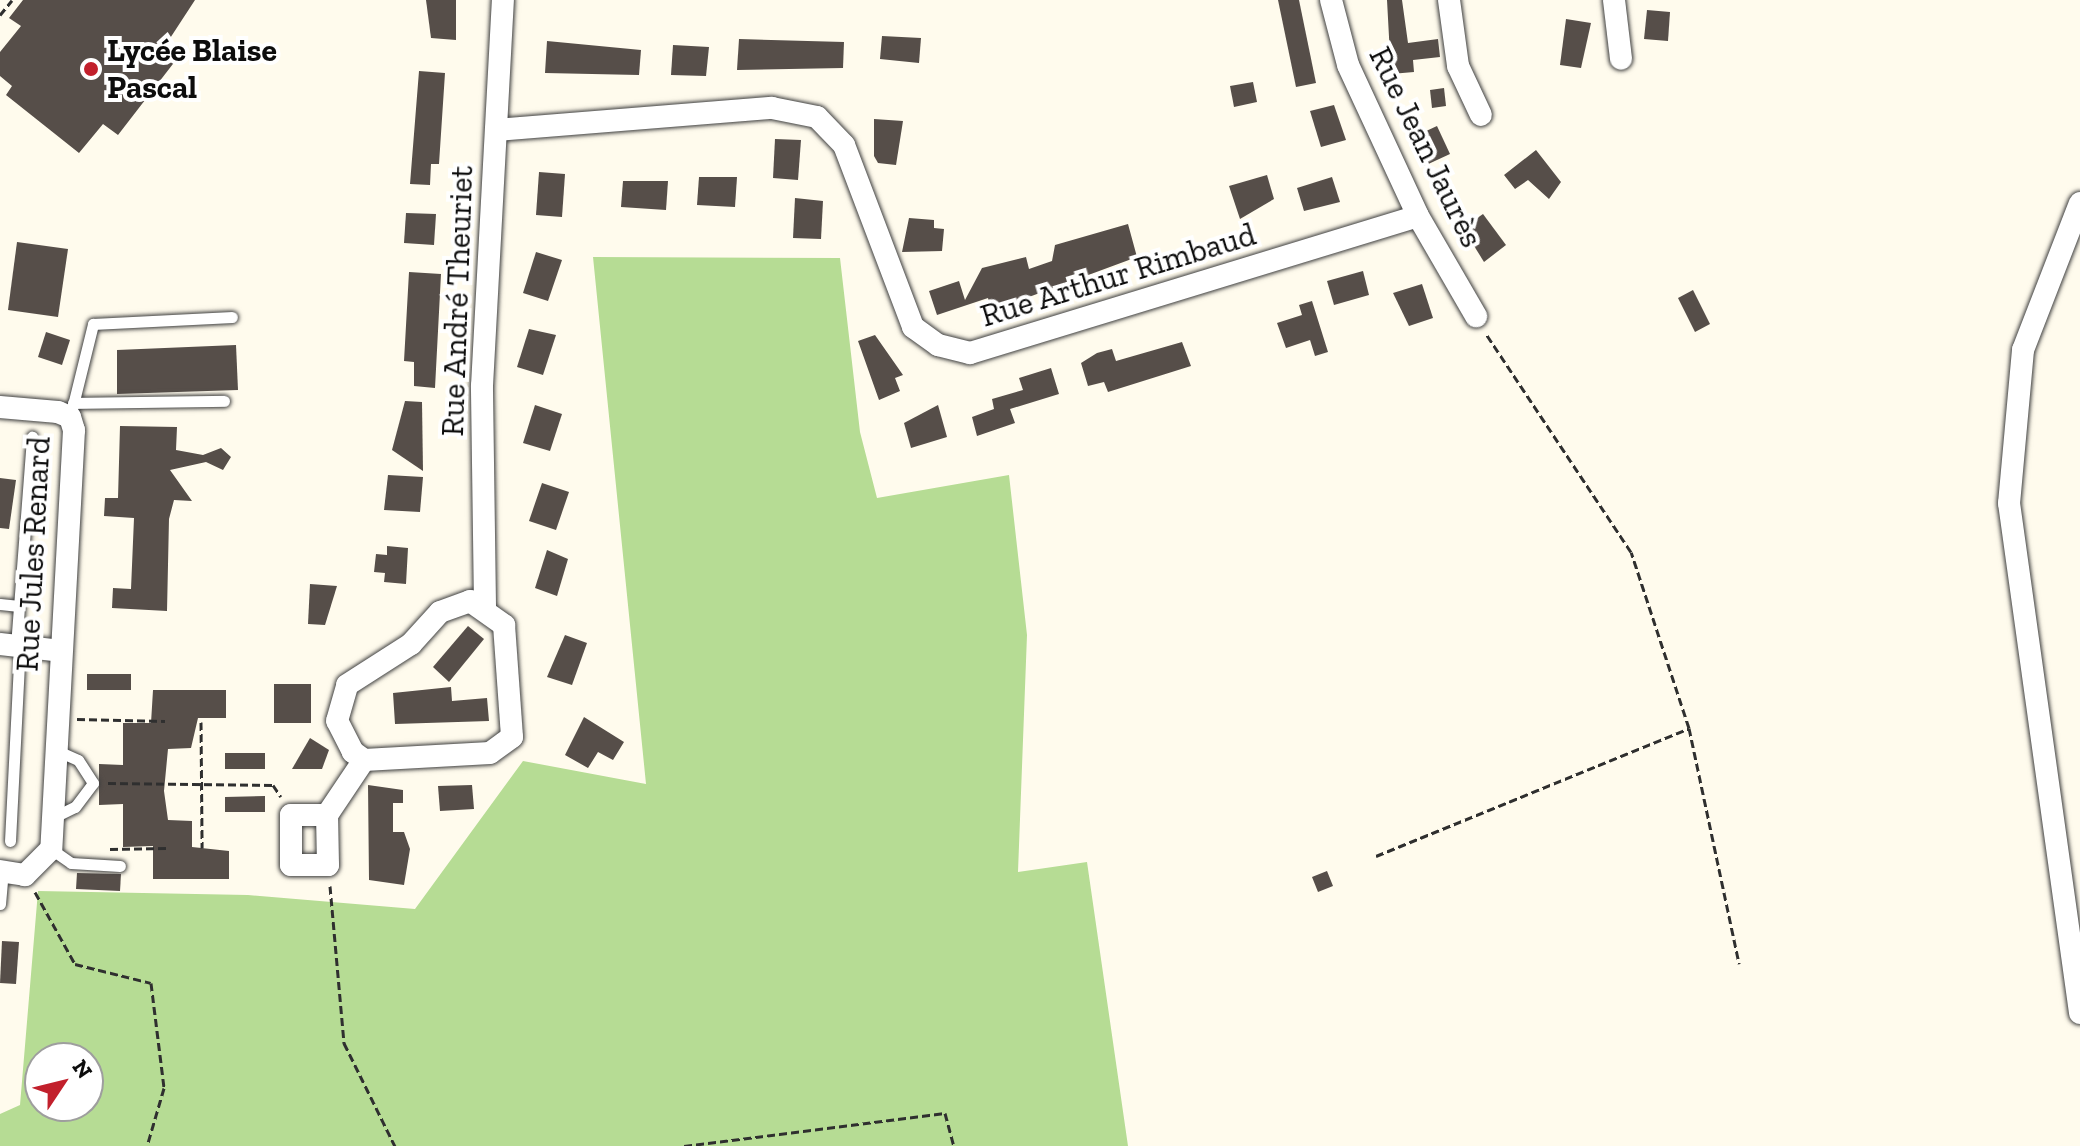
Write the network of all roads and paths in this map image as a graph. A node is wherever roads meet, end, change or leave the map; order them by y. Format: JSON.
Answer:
{"nodes":[{"id":1,"x":12,"y":0,"type":"edge"},
{"id":2,"x":503,"y":0,"type":"edge"},
{"id":3,"x":1331,"y":0,"type":"edge"},
{"id":4,"x":1449,"y":0,"type":"edge"},
{"id":5,"x":1614,"y":0,"type":"edge"},
{"id":6,"x":0,"y":15,"type":"edge"},
{"id":7,"x":1621,"y":59,"type":"dead end"},
{"id":8,"x":1481,"y":115,"type":"dead end"},
{"id":9,"x":496,"y":130,"type":"junction"},
{"id":10,"x":2080,"y":203,"type":"edge"},
{"id":11,"x":1418,"y":216,"type":"junction"},
{"id":12,"x":1476,"y":316,"type":"joint"},
{"id":13,"x":232,"y":317,"type":"dead end"},
{"id":14,"x":224,"y":401,"type":"dead end"},
{"id":15,"x":0,"y":407,"type":"edge"},
{"id":16,"x":71,"y":410,"type":"junction"},
{"id":17,"x":32,"y":437,"type":"dead end"},
{"id":18,"x":0,"y":604,"type":"edge"},
{"id":19,"x":19,"y":606,"type":"junction"},
{"id":20,"x":485,"y":606,"type":"junction"},
{"id":21,"x":12,"y":645,"type":"edge"},
{"id":22,"x":61,"y":651,"type":"junction"},
{"id":23,"x":57,"y":718,"type":"junction"},
{"id":24,"x":165,"y":721,"type":"dead end"},
{"id":25,"x":201,"y":722,"type":"dead end"},
{"id":26,"x":1689,"y":728,"type":"junction"},
{"id":27,"x":56,"y":750,"type":"junction"},
{"id":28,"x":364,"y":760,"type":"junction"},
{"id":29,"x":93,"y":783,"type":"junction"},
{"id":30,"x":202,"y":785,"type":"junction"},
{"id":31,"x":291,"y":815,"type":"junction"},
{"id":32,"x":327,"y":815,"type":"junction"},
{"id":33,"x":52,"y":818,"type":"junction"},
{"id":34,"x":10,"y":841,"type":"dead end"},
{"id":35,"x":202,"y":848,"type":"dead end"},
{"id":36,"x":51,"y":849,"type":"junction"},
{"id":37,"x":1376,"y":856,"type":"dead end"},
{"id":38,"x":328,"y":865,"type":"junction"},
{"id":39,"x":120,"y":866,"type":"dead end"},
{"id":40,"x":9,"y":873,"type":"edge"},
{"id":41,"x":0,"y":904,"type":"edge"},
{"id":42,"x":1739,"y":964,"type":"dead end"},
{"id":43,"x":2080,"y":1013,"type":"edge"},
{"id":44,"x":147,"y":1146,"type":"edge"},
{"id":45,"x":395,"y":1146,"type":"edge"},
{"id":46,"x":684,"y":1146,"type":"edge"},
{"id":47,"x":954,"y":1146,"type":"edge"}],
"edges":[{"from":1,"to":6,"type":"path"},
{"from":2,"to":9,"type":"street","name":"Rue André Theuriet"},
{"from":3,"to":11,"type":"street","name":"Rue Jean Jaurès"},
{"from":4,"to":8,"type":"street"},
{"from":5,"to":7,"type":"street"},
{"from":9,"to":11,"type":"street","name":"Rue Arthur Rimbaud"},
{"from":9,"to":20,"type":"street","name":"Rue André Theuriet"},
{"from":10,"to":43,"type":"street"},
{"from":11,"to":12,"type":"street","name":"Rue Jean Jaurès"},
{"from":12,"to":26,"type":"path"},
{"from":13,"to":16,"type":"lane"},
{"from":14,"to":16,"type":"lane"},
{"from":15,"to":16,"type":"street"},
{"from":16,"to":22,"type":"street","name":"Rue Jules Renard"},
{"from":17,"to":19,"type":"lane"},
{"from":18,"to":19,"type":"lane"},
{"from":19,"to":21,"type":"lane"},
{"from":20,"to":28,"type":"street"},
{"from":20,"to":28,"type":"street"},
{"from":21,"to":22,"type":"street"},
{"from":21,"to":34,"type":"lane"},
{"from":22,"to":23,"type":"street","name":"Rue Jules Renard"},
{"from":23,"to":24,"type":"path"},
{"from":23,"to":27,"type":"street","name":"Rue Jules Renard"},
{"from":25,"to":30,"type":"path"},
{"from":26,"to":37,"type":"path"},
{"from":26,"to":42,"type":"path"},
{"from":27,"to":29,"type":"lane"},
{"from":27,"to":33,"type":"street","name":"Rue Jules Renard"},
{"from":28,"to":32,"type":"street"},
{"from":29,"to":30,"type":"path"},
{"from":29,"to":33,"type":"lane"},
{"from":30,"to":31,"type":"path"},
{"from":30,"to":35,"type":"path"},
{"from":31,"to":32,"type":"street"},
{"from":31,"to":38,"type":"street"},
{"from":32,"to":38,"type":"street"},
{"from":33,"to":36,"type":"street","name":"Rue Jules Renard"},
{"from":36,"to":39,"type":"lane"},
{"from":36,"to":40,"type":"street"},
{"from":38,"to":45,"type":"path"},
{"from":40,"to":41,"type":"lane"},
{"from":40,"to":44,"type":"path"},
{"from":46,"to":47,"type":"path"}]}
